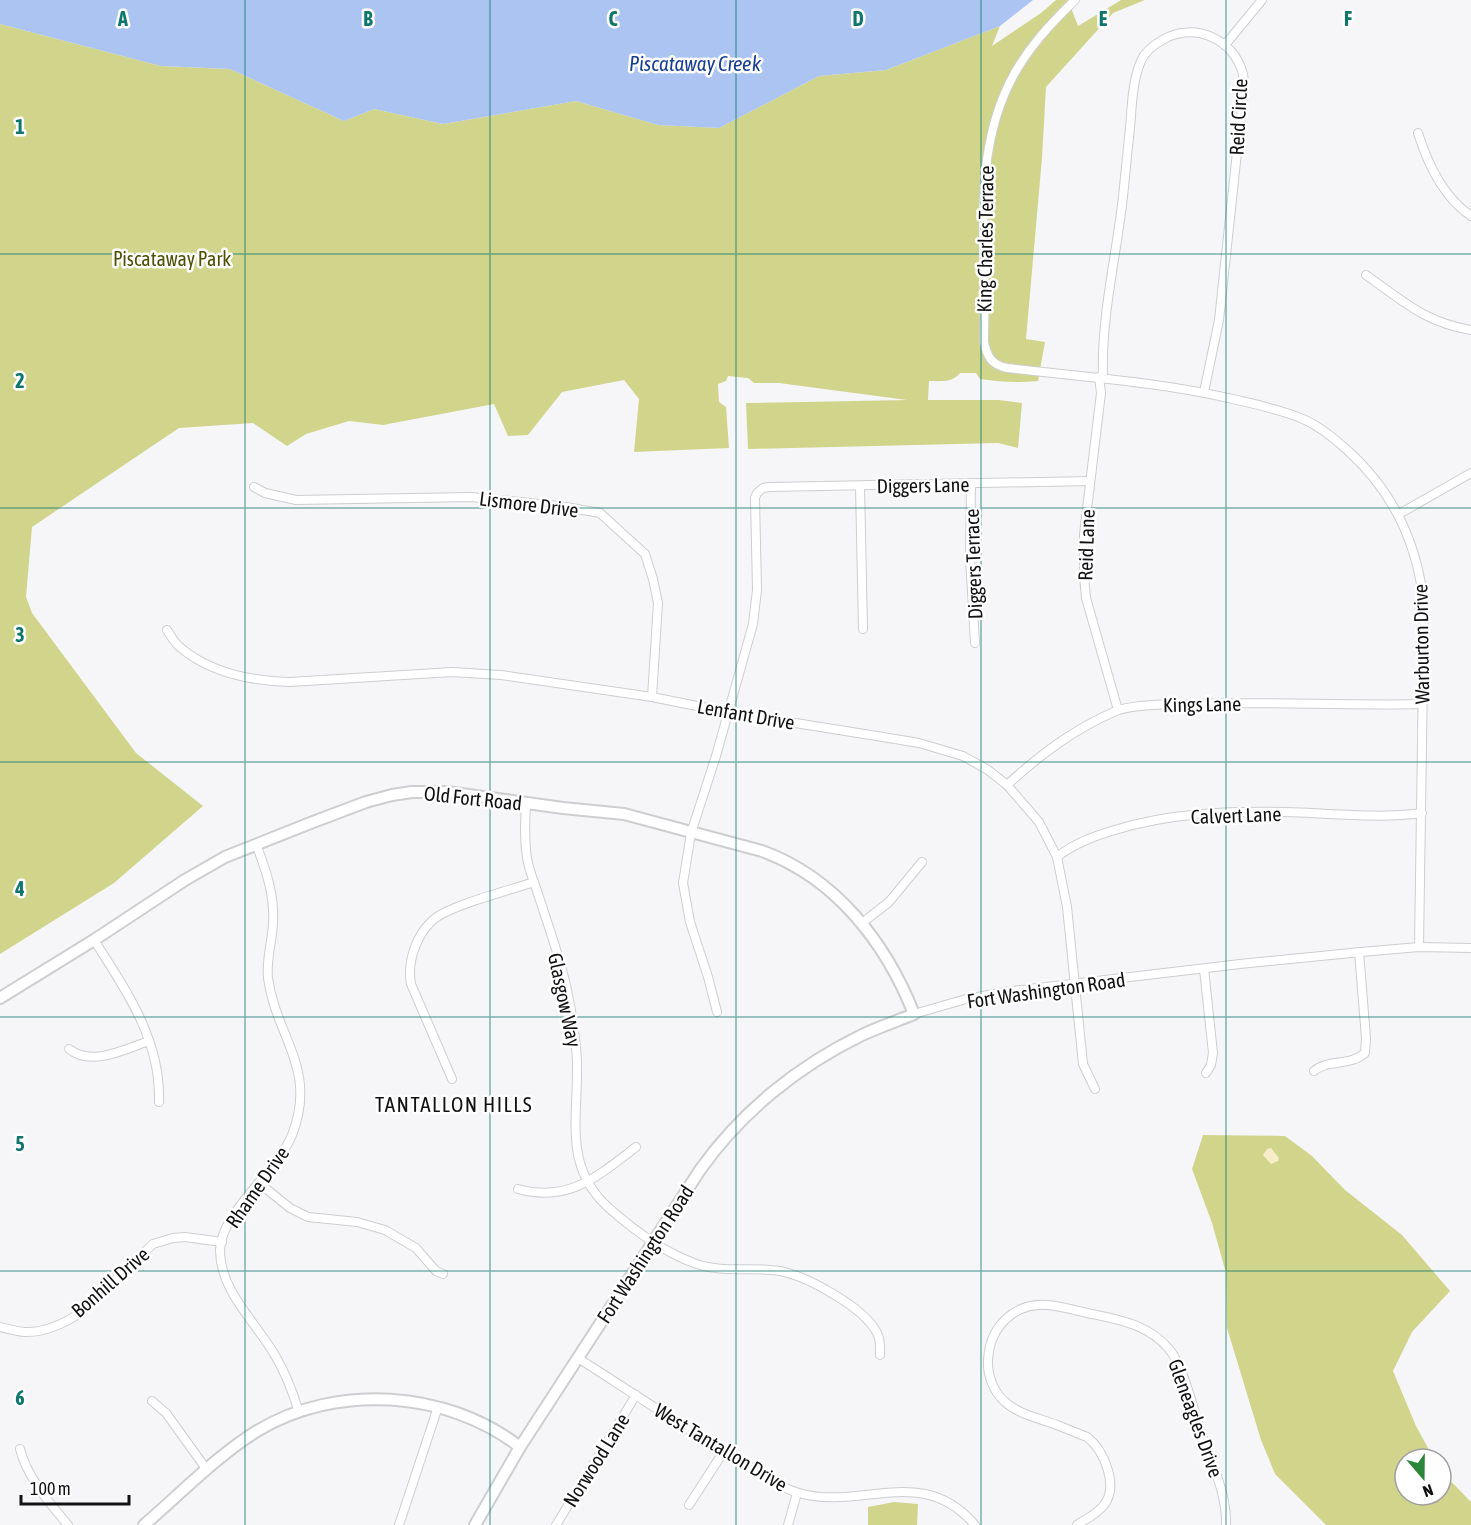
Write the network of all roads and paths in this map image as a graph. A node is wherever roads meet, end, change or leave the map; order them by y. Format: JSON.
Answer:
{"nodes":[{"id":1,"x":1075,"y":0,"type":"edge"},
{"id":2,"x":1262,"y":0,"type":"edge"},
{"id":3,"x":1225,"y":45,"type":"junction"},
{"id":4,"x":1418,"y":133,"type":"dead end"},
{"id":5,"x":1471,"y":216,"type":"edge"},
{"id":6,"x":1366,"y":275,"type":"dead end"},
{"id":7,"x":1471,"y":330,"type":"edge"},
{"id":8,"x":990,"y":360,"type":"joint"},
{"id":9,"x":1101,"y":377,"type":"junction"},
{"id":10,"x":1204,"y":392,"type":"junction"},
{"id":11,"x":1471,"y":473,"type":"edge"},
{"id":12,"x":1090,"y":480,"type":"junction"},
{"id":13,"x":971,"y":484,"type":"junction"},
{"id":14,"x":254,"y":487,"type":"dead end"},
{"id":15,"x":860,"y":487,"type":"junction"},
{"id":16,"x":1398,"y":514,"type":"junction"},
{"id":17,"x":863,"y":629,"type":"dead end"},
{"id":18,"x":167,"y":630,"type":"dead end"},
{"id":19,"x":975,"y":643,"type":"dead end"},
{"id":20,"x":652,"y":696,"type":"junction"},
{"id":21,"x":1421,"y":704,"type":"junction"},
{"id":22,"x":1118,"y":710,"type":"junction"},
{"id":23,"x":728,"y":712,"type":"junction"},
{"id":24,"x":1007,"y":785,"type":"junction"},
{"id":25,"x":526,"y":803,"type":"junction"},
{"id":26,"x":1422,"y":813,"type":"junction"},
{"id":27,"x":691,"y":833,"type":"junction"},
{"id":28,"x":256,"y":844,"type":"junction"},
{"id":29,"x":1057,"y":856,"type":"junction"},
{"id":30,"x":922,"y":862,"type":"dead end"},
{"id":31,"x":534,"y":882,"type":"junction"},
{"id":32,"x":862,"y":923,"type":"junction"},
{"id":33,"x":94,"y":939,"type":"junction"},
{"id":34,"x":1419,"y":947,"type":"junction"},
{"id":35,"x":1471,"y":948,"type":"edge"},
{"id":36,"x":1359,"y":952,"type":"junction"},
{"id":37,"x":1204,"y":969,"type":"junction"},
{"id":38,"x":1074,"y":984,"type":"junction"},
{"id":39,"x":0,"y":998,"type":"edge"},
{"id":40,"x":717,"y":1012,"type":"dead end"},
{"id":41,"x":914,"y":1014,"type":"junction"},
{"id":42,"x":149,"y":1041,"type":"junction"},
{"id":43,"x":69,"y":1049,"type":"dead end"},
{"id":44,"x":1314,"y":1071,"type":"dead end"},
{"id":45,"x":1206,"y":1073,"type":"dead end"},
{"id":46,"x":452,"y":1079,"type":"dead end"},
{"id":47,"x":1095,"y":1089,"type":"dead end"},
{"id":48,"x":159,"y":1102,"type":"dead end"},
{"id":49,"x":636,"y":1147,"type":"dead end"},
{"id":50,"x":588,"y":1182,"type":"junction"},
{"id":51,"x":259,"y":1183,"type":"junction"},
{"id":52,"x":518,"y":1189,"type":"dead end"},
{"id":53,"x":222,"y":1242,"type":"junction"},
{"id":54,"x":652,"y":1242,"type":"junction"},
{"id":55,"x":442,"y":1274,"type":"dead end"},
{"id":56,"x":0,"y":1328,"type":"edge"},
{"id":57,"x":880,"y":1355,"type":"dead end"},
{"id":58,"x":578,"y":1358,"type":"junction"},
{"id":59,"x":636,"y":1395,"type":"junction"},
{"id":60,"x":153,"y":1401,"type":"dead end"},
{"id":61,"x":438,"y":1407,"type":"junction"},
{"id":62,"x":299,"y":1412,"type":"junction"},
{"id":63,"x":520,"y":1447,"type":"junction"},
{"id":64,"x":20,"y":1449,"type":"dead end"},
{"id":65,"x":724,"y":1451,"type":"junction"},
{"id":66,"x":207,"y":1470,"type":"junction"},
{"id":67,"x":797,"y":1493,"type":"junction"},
{"id":68,"x":689,"y":1505,"type":"dead end"},
{"id":69,"x":68,"y":1525,"type":"edge"},
{"id":70,"x":144,"y":1525,"type":"edge"},
{"id":71,"x":399,"y":1525,"type":"edge"},
{"id":72,"x":475,"y":1525,"type":"edge"},
{"id":73,"x":556,"y":1525,"type":"edge"},
{"id":74,"x":789,"y":1525,"type":"edge"},
{"id":75,"x":975,"y":1525,"type":"edge"},
{"id":76,"x":1077,"y":1525,"type":"edge"},
{"id":77,"x":1226,"y":1525,"type":"edge"}],
"edges":[{"from":1,"to":8,"type":"street","name":"King Charles Terrace"},
{"from":2,"to":3,"type":"street"},
{"from":3,"to":9,"type":"street"},
{"from":3,"to":10,"type":"street","name":"Reid Circle"},
{"from":4,"to":5,"type":"street"},
{"from":6,"to":7,"type":"street"},
{"from":8,"to":9,"type":"street","name":"Warburton Drive"},
{"from":9,"to":10,"type":"street","name":"Warburton Drive"},
{"from":9,"to":12,"type":"street","name":"Reid Lane"},
{"from":10,"to":16,"type":"street","name":"Warburton Drive"},
{"from":11,"to":16,"type":"street"},
{"from":12,"to":13,"type":"street","name":"Diggers Lane"},
{"from":12,"to":22,"type":"street","name":"Reid Lane"},
{"from":13,"to":15,"type":"street","name":"Diggers Lane"},
{"from":13,"to":19,"type":"street","name":"Diggers Terrace"},
{"from":14,"to":20,"type":"street","name":"Lismore Drive"},
{"from":15,"to":17,"type":"street"},
{"from":15,"to":23,"type":"street","name":"Diggers Lane"},
{"from":16,"to":21,"type":"street","name":"Warburton Drive"},
{"from":18,"to":20,"type":"street","name":"Lenfant Drive"},
{"from":20,"to":23,"type":"street","name":"Lenfant Drive"},
{"from":21,"to":22,"type":"street","name":"Kings Lane"},
{"from":21,"to":26,"type":"street","name":"Warburton Drive"},
{"from":22,"to":24,"type":"street","name":"Kings Lane"},
{"from":23,"to":24,"type":"street","name":"Lenfant Drive"},
{"from":23,"to":27,"type":"street"},
{"from":24,"to":29,"type":"street","name":"Lenfant Drive"},
{"from":25,"to":27,"type":"main road","name":"Old Fort Road"},
{"from":25,"to":28,"type":"main road","name":"Old Fort Road"},
{"from":25,"to":31,"type":"street","name":"Glasgow Way"},
{"from":26,"to":29,"type":"street","name":"Calvert Lane"},
{"from":26,"to":34,"type":"street","name":"Warburton Drive"},
{"from":27,"to":32,"type":"main road","name":"Old Fort Road"},
{"from":27,"to":40,"type":"street"},
{"from":28,"to":33,"type":"main road","name":"Old Fort Road"},
{"from":28,"to":51,"type":"street","name":"Rhame Drive"},
{"from":29,"to":38,"type":"street","name":"Lenfant Drive"},
{"from":30,"to":32,"type":"street"},
{"from":31,"to":46,"type":"street"},
{"from":31,"to":50,"type":"street","name":"Glasgow Way"},
{"from":32,"to":41,"type":"main road","name":"Old Fort Road"},
{"from":33,"to":39,"type":"main road","name":"Old Fort Road"},
{"from":33,"to":42,"type":"street"},
{"from":34,"to":35,"type":"street","name":"Fort Washington Road"},
{"from":34,"to":36,"type":"street","name":"Fort Washington Road"},
{"from":36,"to":37,"type":"street","name":"Fort Washington Road"},
{"from":36,"to":44,"type":"street"},
{"from":37,"to":38,"type":"street","name":"Fort Washington Road"},
{"from":37,"to":45,"type":"street"},
{"from":38,"to":41,"type":"street","name":"Fort Washington Road"},
{"from":38,"to":47,"type":"street","name":"Lenfant Drive"},
{"from":41,"to":54,"type":"main road","name":"Fort Washington Road"},
{"from":42,"to":43,"type":"street"},
{"from":42,"to":48,"type":"street"},
{"from":49,"to":50,"type":"street"},
{"from":50,"to":52,"type":"street"},
{"from":50,"to":54,"type":"street","name":"Glasgow Way"},
{"from":51,"to":53,"type":"street","name":"Rhame Drive"},
{"from":51,"to":55,"type":"street"},
{"from":53,"to":56,"type":"street","name":"Bonhill Drive"},
{"from":53,"to":62,"type":"street","name":"Rhame Drive"},
{"from":54,"to":57,"type":"street","name":"Glasgow Way"},
{"from":54,"to":58,"type":"main road","name":"Fort Washington Road"},
{"from":58,"to":59,"type":"street","name":"West Tantallon Drive"},
{"from":58,"to":63,"type":"main road","name":"Fort Washington Road"},
{"from":59,"to":65,"type":"street","name":"West Tantallon Drive"},
{"from":59,"to":73,"type":"street","name":"Norwood Lane"},
{"from":60,"to":66,"type":"street"},
{"from":61,"to":62,"type":"main road"},
{"from":61,"to":63,"type":"main road"},
{"from":61,"to":71,"type":"street"},
{"from":62,"to":66,"type":"main road"},
{"from":63,"to":72,"type":"main road","name":"Fort Washington Road"},
{"from":64,"to":69,"type":"street"},
{"from":65,"to":67,"type":"street","name":"West Tantallon Drive"},
{"from":65,"to":68,"type":"street"},
{"from":66,"to":70,"type":"main road"},
{"from":67,"to":74,"type":"street"},
{"from":67,"to":75,"type":"street","name":"West Tantallon Drive"},
{"from":76,"to":77,"type":"street","name":"Gleneagles Drive"}]}
